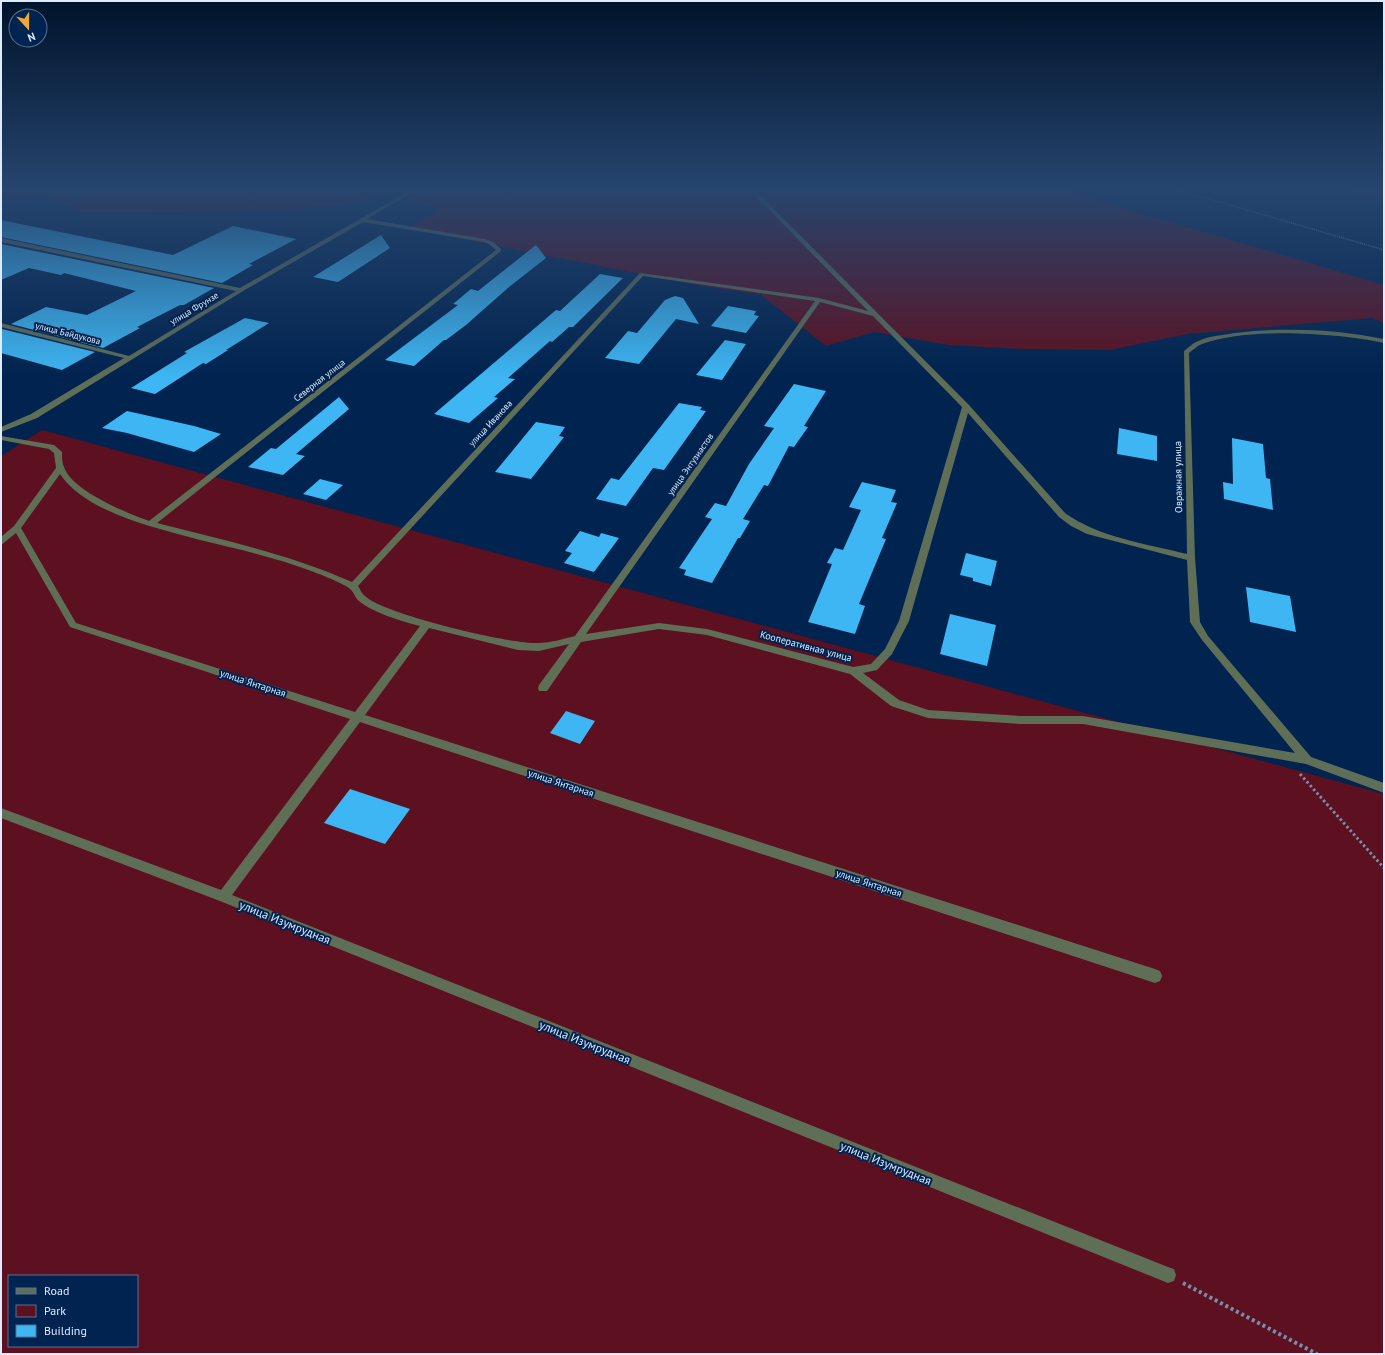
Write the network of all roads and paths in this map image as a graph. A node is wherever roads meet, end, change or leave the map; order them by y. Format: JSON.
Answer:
{"nodes":[{"id":1,"x":55,"y":251,"type":"edge"},
{"id":2,"x":309,"y":251,"type":"edge"},
{"id":3,"x":497,"y":251,"type":"edge"},
{"id":4,"x":812,"y":251,"type":"edge"},
{"id":5,"x":241,"y":290,"type":"junction"},
{"id":6,"x":819,"y":300,"type":"junction"},
{"id":7,"x":875,"y":315,"type":"junction"},
{"id":8,"x":1,"y":325,"type":"edge"},
{"id":9,"x":1382,"y":340,"type":"edge"},
{"id":10,"x":1384,"y":348,"type":"edge"},
{"id":11,"x":130,"y":358,"type":"junction"},
{"id":12,"x":966,"y":407,"type":"junction"},
{"id":13,"x":1,"y":430,"type":"edge"},
{"id":14,"x":1,"y":438,"type":"edge"},
{"id":15,"x":60,"y":468,"type":"junction"},
{"id":16,"x":150,"y":524,"type":"junction"},
{"id":17,"x":17,"y":528,"type":"junction"},
{"id":18,"x":1,"y":542,"type":"edge"},
{"id":19,"x":1191,"y":558,"type":"junction"},
{"id":20,"x":353,"y":586,"type":"junction"},
{"id":21,"x":427,"y":624,"type":"junction"},
{"id":22,"x":578,"y":639,"type":"junction"},
{"id":23,"x":853,"y":671,"type":"junction"},
{"id":24,"x":543,"y":688,"type":"dead end"},
{"id":25,"x":358,"y":717,"type":"junction"},
{"id":26,"x":1283,"y":756,"type":"junction"},
{"id":27,"x":1307,"y":760,"type":"junction"},
{"id":28,"x":1384,"y":788,"type":"edge"},
{"id":29,"x":1,"y":813,"type":"edge"},
{"id":30,"x":1384,"y":868,"type":"edge"},
{"id":31,"x":223,"y":897,"type":"junction"},
{"id":32,"x":1155,"y":976,"type":"dead end"},
{"id":33,"x":1168,"y":1275,"type":"joint"},
{"id":34,"x":1318,"y":1354,"type":"edge"}],
"edges":[{"from":1,"to":5,"type":"street"},
{"from":2,"to":5,"type":"street","name":"улица Фрунзе"},
{"from":3,"to":16,"type":"street","name":"Северная улица"},
{"from":4,"to":7,"type":"street"},
{"from":5,"to":11,"type":"street","name":"улица Фрунзе"},
{"from":6,"to":7,"type":"street"},
{"from":6,"to":20,"type":"street","name":"улица Иванова"},
{"from":6,"to":22,"type":"street","name":"улица Энтузиастов"},
{"from":7,"to":12,"type":"street"},
{"from":8,"to":11,"type":"street","name":"улица Байдукова"},
{"from":9,"to":10,"type":"street"},
{"from":9,"to":19,"type":"street","name":"Овражная улица"},
{"from":11,"to":13,"type":"street","name":"улица Фрунзе"},
{"from":12,"to":19,"type":"street"},
{"from":12,"to":23,"type":"street","name":"Кооперативная улица"},
{"from":14,"to":15,"type":"street"},
{"from":15,"to":16,"type":"street"},
{"from":15,"to":17,"type":"street"},
{"from":16,"to":20,"type":"street"},
{"from":17,"to":18,"type":"street"},
{"from":17,"to":25,"type":"street","name":"улица Янтарная"},
{"from":19,"to":27,"type":"street","name":"Овражная улица"},
{"from":20,"to":21,"type":"street","name":"Кооперативная улица"},
{"from":21,"to":22,"type":"street","name":"Кооперативная улица"},
{"from":21,"to":25,"type":"street"},
{"from":22,"to":23,"type":"street","name":"Кооперативная улица"},
{"from":22,"to":24,"type":"street","name":"улица Энтузиастов"},
{"from":23,"to":26,"type":"street"},
{"from":25,"to":31,"type":"street"},
{"from":25,"to":32,"type":"street","name":"улица Янтарная"},
{"from":26,"to":27,"type":"street"},
{"from":26,"to":30,"type":"path"},
{"from":27,"to":28,"type":"street"},
{"from":29,"to":31,"type":"street","name":"улица Изумрудная"},
{"from":31,"to":33,"type":"street","name":"улица Изумрудная"},
{"from":33,"to":34,"type":"path"}]}
